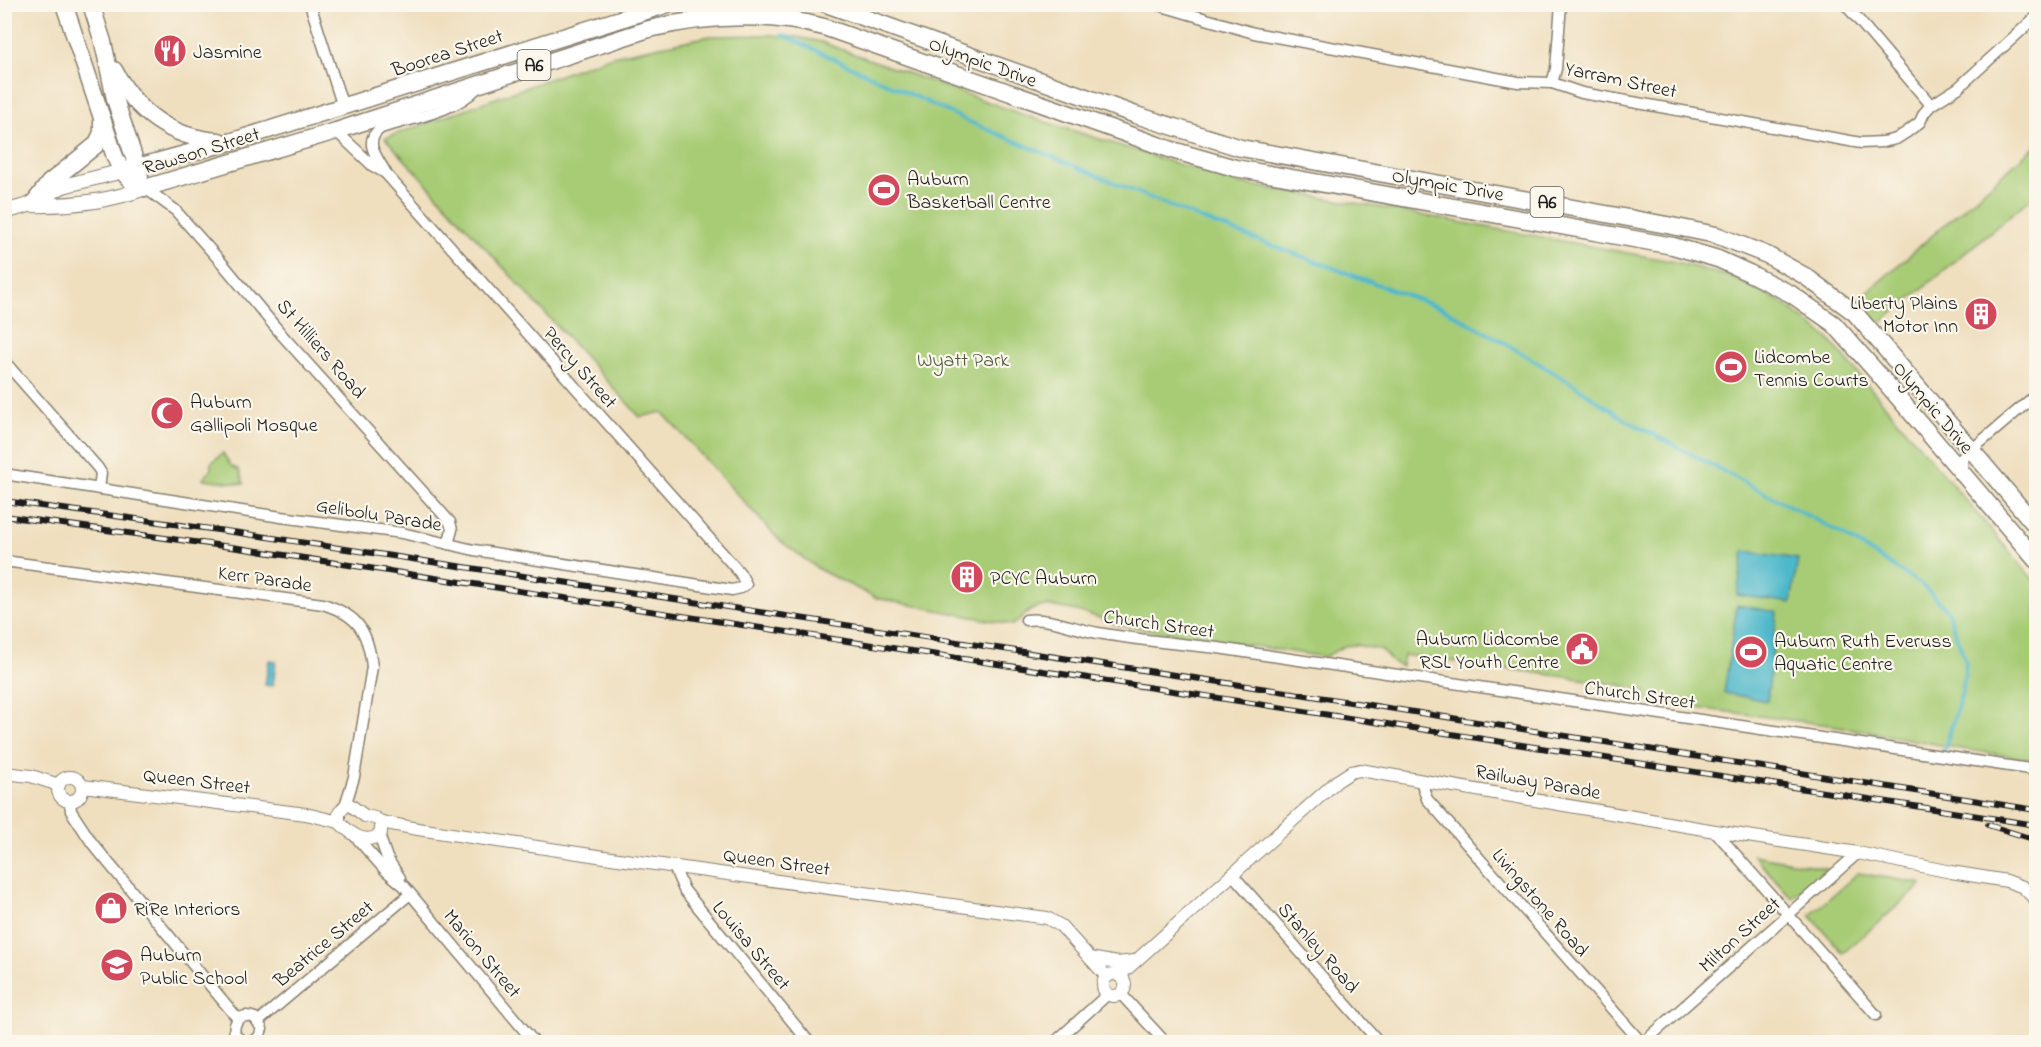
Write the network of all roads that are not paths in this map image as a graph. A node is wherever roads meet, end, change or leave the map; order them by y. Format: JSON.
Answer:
{"nodes":[{"id":1,"x":64,"y":4,"type":"edge"},
{"id":2,"x":91,"y":4,"type":"edge"},
{"id":3,"x":309,"y":4,"type":"edge"},
{"id":4,"x":668,"y":4,"type":"edge"},
{"id":5,"x":799,"y":4,"type":"edge"},
{"id":6,"x":826,"y":4,"type":"edge"},
{"id":7,"x":1155,"y":4,"type":"edge"},
{"id":8,"x":1561,"y":4,"type":"edge"},
{"id":9,"x":1845,"y":4,"type":"edge"},
{"id":10,"x":789,"y":12,"type":"edge"},
{"id":11,"x":2037,"y":17,"type":"edge"},
{"id":12,"x":820,"y":26,"type":"joint"},
{"id":13,"x":103,"y":42,"type":"junction"},
{"id":14,"x":480,"y":82,"type":"junction"},
{"id":15,"x":1552,"y":82,"type":"junction"},
{"id":16,"x":1931,"y":105,"type":"junction"},
{"id":17,"x":343,"y":107,"type":"junction"},
{"id":18,"x":380,"y":115,"type":"joint"},
{"id":19,"x":102,"y":120,"type":"junction"},
{"id":20,"x":336,"y":131,"type":"junction"},
{"id":21,"x":233,"y":141,"type":"junction"},
{"id":22,"x":130,"y":169,"type":"junction"},
{"id":23,"x":387,"y":175,"type":"junction"},
{"id":24,"x":145,"y":188,"type":"junction"},
{"id":25,"x":33,"y":203,"type":"junction"},
{"id":26,"x":4,"y":212,"type":"edge"},
{"id":27,"x":4,"y":361,"type":"edge"},
{"id":28,"x":2037,"y":395,"type":"edge"},
{"id":29,"x":1972,"y":449,"type":"junction"},
{"id":30,"x":1963,"y":473,"type":"junction"},
{"id":31,"x":4,"y":474,"type":"edge"},
{"id":32,"x":99,"y":489,"type":"junction"},
{"id":33,"x":2037,"y":526,"type":"edge"},
{"id":34,"x":448,"y":544,"type":"junction"},
{"id":35,"x":2037,"y":560,"type":"edge"},
{"id":36,"x":4,"y":561,"type":"edge"},
{"id":37,"x":746,"y":584,"type":"joint"},
{"id":38,"x":1026,"y":620,"type":"dead end"},
{"id":39,"x":2037,"y":771,"type":"edge"},
{"id":40,"x":4,"y":773,"type":"edge"},
{"id":41,"x":354,"y":777,"type":"junction"},
{"id":42,"x":1421,"y":781,"type":"junction"},
{"id":43,"x":59,"y":785,"type":"junction"},
{"id":44,"x":83,"y":786,"type":"junction"},
{"id":45,"x":70,"y":802,"type":"junction"},
{"id":46,"x":357,"y":810,"type":"junction"},
{"id":47,"x":341,"y":814,"type":"junction"},
{"id":48,"x":380,"y":830,"type":"junction"},
{"id":49,"x":1715,"y":831,"type":"junction"},
{"id":50,"x":354,"y":835,"type":"junction"},
{"id":51,"x":1858,"y":853,"type":"junction"},
{"id":52,"x":674,"y":867,"type":"junction"},
{"id":53,"x":1232,"y":874,"type":"junction"},
{"id":54,"x":407,"y":890,"type":"junction"},
{"id":55,"x":2037,"y":900,"type":"edge"},
{"id":56,"x":1789,"y":914,"type":"junction"},
{"id":57,"x":1090,"y":958,"type":"junction"},
{"id":58,"x":1134,"y":961,"type":"junction"},
{"id":59,"x":1113,"y":976,"type":"junction"},
{"id":60,"x":1114,"y":994,"type":"junction"},
{"id":61,"x":1876,"y":1015,"type":"dead end"},
{"id":62,"x":238,"y":1019,"type":"junction"},
{"id":63,"x":259,"y":1021,"type":"junction"},
{"id":64,"x":237,"y":1041,"type":"edge"},
{"id":65,"x":256,"y":1042,"type":"edge"},
{"id":66,"x":534,"y":1042,"type":"edge"},
{"id":67,"x":809,"y":1042,"type":"edge"},
{"id":68,"x":1055,"y":1042,"type":"edge"},
{"id":69,"x":1165,"y":1042,"type":"edge"},
{"id":70,"x":1379,"y":1042,"type":"edge"},
{"id":71,"x":1642,"y":1042,"type":"edge"}],
"edges":[{"from":1,"to":19,"type":"highway","name":"St Hilliers Road"},
{"from":2,"to":13,"type":"highway","number":"A6"},
{"from":3,"to":17,"type":"street"},
{"from":4,"to":17,"type":"highway","name":"Boorea Street","number":"A6"},
{"from":5,"to":10,"type":"street"},
{"from":6,"to":29,"type":"highway","name":"Olympic Drive","number":"A6"},
{"from":7,"to":15,"type":"street","name":"Yarram Street"},
{"from":8,"to":15,"type":"street"},
{"from":9,"to":16,"type":"street"},
{"from":10,"to":12,"type":"highway","name":"Boorea Street","number":"A6"},
{"from":10,"to":14,"type":"highway","name":"Boorea Street","number":"A6"},
{"from":11,"to":16,"type":"street","name":"Yarram Street"},
{"from":12,"to":30,"type":"highway","name":"Olympic Drive","number":"A6"},
{"from":13,"to":21,"type":"highway","number":"A6"},
{"from":13,"to":22,"type":"highway","number":"A6"},
{"from":14,"to":18,"type":"highway","name":"Boorea Street","number":"A6"},
{"from":14,"to":23,"type":"street","name":"Percy Street"},
{"from":15,"to":16,"type":"street","name":"Yarram Street"},
{"from":17,"to":21,"type":"highway","name":"Rawson Street","number":"A6"},
{"from":18,"to":20,"type":"highway","name":"Rawson Street","number":"A6"},
{"from":19,"to":22,"type":"highway","name":"St Hilliers Road"},
{"from":19,"to":25,"type":"highway"},
{"from":20,"to":23,"type":"street","name":"Percy Street"},
{"from":20,"to":24,"type":"highway","name":"Rawson Street","number":"A6"},
{"from":21,"to":22,"type":"highway","name":"Rawson Street","number":"A6"},
{"from":22,"to":24,"type":"highway","name":"St Hilliers Road"},
{"from":22,"to":25,"type":"main road","name":"Rawson Street"},
{"from":23,"to":37,"type":"street","name":"Percy Street"},
{"from":24,"to":25,"type":"main road","name":"Rawson Street"},
{"from":24,"to":34,"type":"street","name":"St Hilliers Road"},
{"from":25,"to":26,"type":"main road","name":"Rawson Street"},
{"from":27,"to":32,"type":"street"},
{"from":28,"to":29,"type":"street"},
{"from":29,"to":30,"type":"street"},
{"from":29,"to":33,"type":"highway","name":"Olympic Drive","number":"A6"},
{"from":30,"to":35,"type":"highway","name":"Olympic Drive","number":"A6"},
{"from":31,"to":32,"type":"street","name":"Gelibolu Parade"},
{"from":32,"to":34,"type":"street","name":"Gelibolu Parade"},
{"from":34,"to":37,"type":"street","name":"Gelibolu Parade"},
{"from":36,"to":41,"type":"street","name":"Kerr Parade"},
{"from":38,"to":39,"type":"street","name":"Church Street"},
{"from":40,"to":43,"type":"street"},
{"from":41,"to":46,"type":"street","name":"Kerr Parade"},
{"from":41,"to":47,"type":"street","name":"Kerr Parade"},
{"from":42,"to":49,"type":"street","name":"Railway Parade"},
{"from":42,"to":53,"type":"street","name":"Railway Parade"},
{"from":42,"to":71,"type":"street","name":"Livingstone Road"},
{"from":43,"to":44,"type":"street"},
{"from":43,"to":45,"type":"street"},
{"from":44,"to":45,"type":"street"},
{"from":44,"to":47,"type":"street","name":"Queen Street"},
{"from":45,"to":62,"type":"street"},
{"from":46,"to":47,"type":"street","name":"Queen Street"},
{"from":46,"to":48,"type":"street","name":"Queen Street"},
{"from":47,"to":50,"type":"street"},
{"from":48,"to":50,"type":"street"},
{"from":48,"to":52,"type":"street","name":"Queen Street"},
{"from":48,"to":54,"type":"street","name":"Marion Street"},
{"from":49,"to":51,"type":"street","name":"Railway Parade"},
{"from":49,"to":56,"type":"street"},
{"from":50,"to":54,"type":"street","name":"Marion Street"},
{"from":51,"to":55,"type":"street","name":"Railway Parade"},
{"from":51,"to":56,"type":"street","name":"Milton Street"},
{"from":52,"to":57,"type":"street","name":"Queen Street"},
{"from":52,"to":67,"type":"street","name":"Louisa Street"},
{"from":53,"to":58,"type":"street","name":"Railway Parade"},
{"from":53,"to":70,"type":"street","name":"Stanley Road"},
{"from":54,"to":63,"type":"street","name":"Beatrice Street"},
{"from":54,"to":66,"type":"street","name":"Marion Street"},
{"from":56,"to":61,"type":"street"},
{"from":56,"to":71,"type":"street","name":"Milton Street"},
{"from":57,"to":58,"type":"street"},
{"from":57,"to":59,"type":"street","name":"Queen Street"},
{"from":58,"to":59,"type":"street","name":"Railway Parade"},
{"from":59,"to":60,"type":"street"},
{"from":59,"to":60,"type":"street"},
{"from":60,"to":68,"type":"street"},
{"from":60,"to":69,"type":"street"},
{"from":62,"to":63,"type":"street"},
{"from":62,"to":64,"type":"street"},
{"from":63,"to":65,"type":"street"}]}
